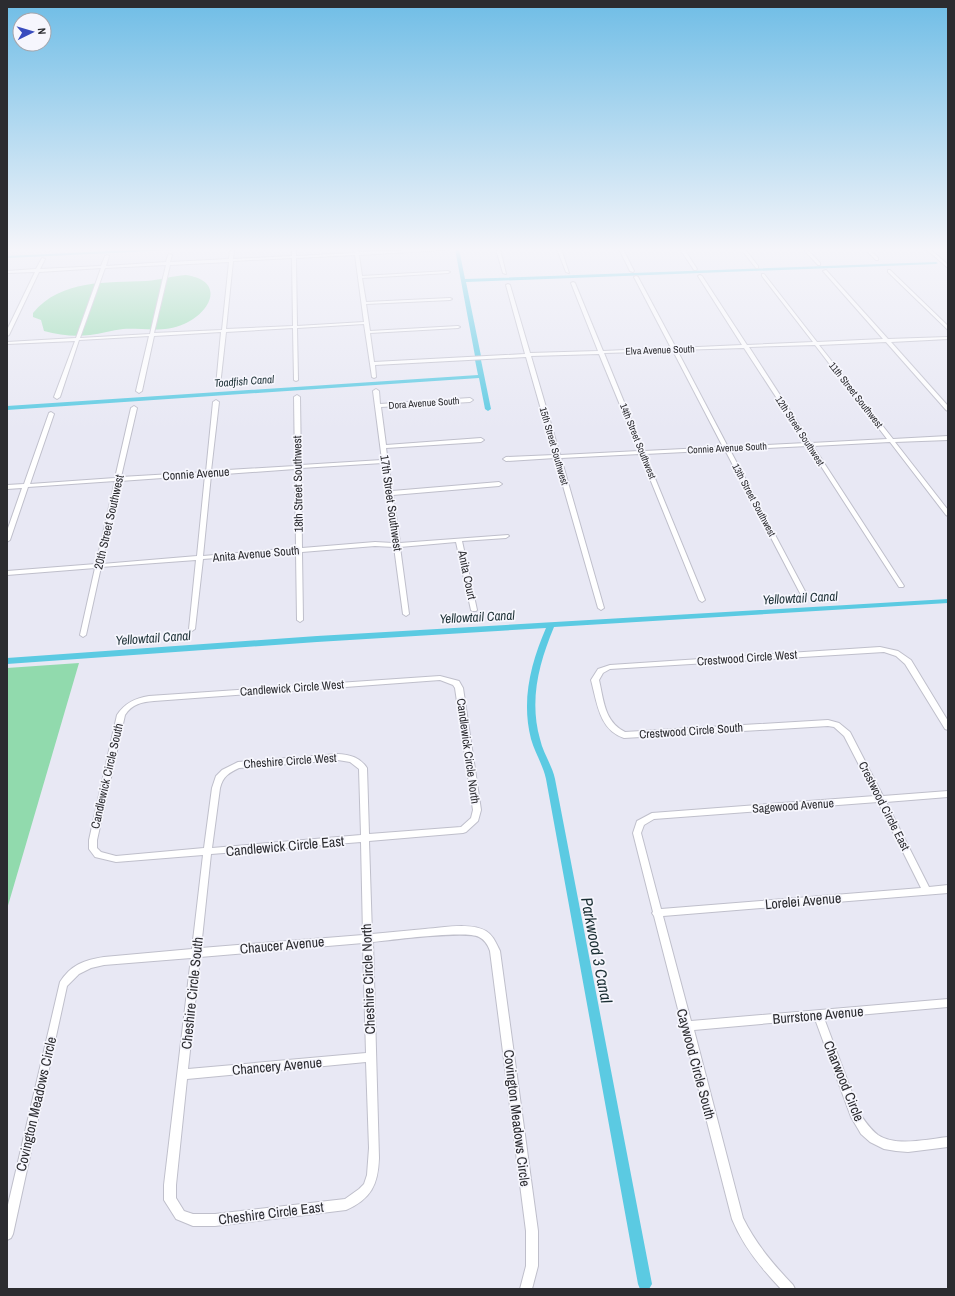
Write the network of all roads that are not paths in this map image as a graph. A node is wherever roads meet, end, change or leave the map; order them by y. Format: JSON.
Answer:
{"nodes":[{"id":1,"x":19,"y":309,"type":"edge"},
{"id":2,"x":87,"y":309,"type":"edge"},
{"id":3,"x":157,"y":309,"type":"edge"},
{"id":4,"x":226,"y":309,"type":"edge"},
{"id":5,"x":295,"y":309,"type":"edge"},
{"id":6,"x":365,"y":309,"type":"edge"},
{"id":7,"x":515,"y":309,"type":"edge"},
{"id":8,"x":584,"y":309,"type":"edge"},
{"id":9,"x":653,"y":309,"type":"edge"},
{"id":10,"x":722,"y":309,"type":"edge"},
{"id":11,"x":790,"y":309,"type":"edge"},
{"id":12,"x":859,"y":309,"type":"edge"},
{"id":13,"x":928,"y":309,"type":"edge"},
{"id":14,"x":367,"y":323,"type":"junction"},
{"id":15,"x":296,"y":327,"type":"junction"},
{"id":16,"x":458,"y":327,"type":"dead end"},
{"id":17,"x":948,"y":329,"type":"edge"},
{"id":18,"x":224,"y":331,"type":"junction"},
{"id":19,"x":368,"y":332,"type":"junction"},
{"id":20,"x":7,"y":334,"type":"edge"},
{"id":21,"x":151,"y":335,"type":"junction"},
{"id":22,"x":948,"y":338,"type":"edge"},
{"id":23,"x":77,"y":339,"type":"junction"},
{"id":24,"x":887,"y":341,"type":"junction"},
{"id":25,"x":7,"y":343,"type":"edge"},
{"id":26,"x":817,"y":344,"type":"junction"},
{"id":27,"x":746,"y":346,"type":"junction"},
{"id":28,"x":674,"y":349,"type":"junction"},
{"id":29,"x":601,"y":352,"type":"junction"},
{"id":30,"x":528,"y":355,"type":"junction"},
{"id":31,"x":372,"y":364,"type":"junction"},
{"id":32,"x":374,"y":377,"type":"dead end"},
{"id":33,"x":296,"y":380,"type":"dead end"},
{"id":34,"x":218,"y":386,"type":"dead end"},
{"id":35,"x":139,"y":391,"type":"dead end"},
{"id":36,"x":376,"y":391,"type":"dead end"},
{"id":37,"x":57,"y":397,"type":"dead end"},
{"id":38,"x":297,"y":397,"type":"dead end"},
{"id":39,"x":470,"y":400,"type":"dead end"},
{"id":40,"x":216,"y":402,"type":"dead end"},
{"id":41,"x":378,"y":406,"type":"junction"},
{"id":42,"x":134,"y":408,"type":"dead end"},
{"id":43,"x":948,"y":410,"type":"edge"},
{"id":44,"x":51,"y":414,"type":"dead end"},
{"id":45,"x":948,"y":438,"type":"edge"},
{"id":46,"x":481,"y":440,"type":"dead end"},
{"id":47,"x":891,"y":440,"type":"junction"},
{"id":48,"x":809,"y":444,"type":"junction"},
{"id":49,"x":384,"y":447,"type":"junction"},
{"id":50,"x":726,"y":448,"type":"junction"},
{"id":51,"x":642,"y":452,"type":"junction"},
{"id":52,"x":558,"y":456,"type":"junction"},
{"id":53,"x":506,"y":458,"type":"dead end"},
{"id":54,"x":385,"y":461,"type":"junction"},
{"id":55,"x":298,"y":467,"type":"junction"},
{"id":56,"x":208,"y":473,"type":"junction"},
{"id":57,"x":119,"y":479,"type":"junction"},
{"id":58,"x":499,"y":484,"type":"dead end"},
{"id":59,"x":26,"y":486,"type":"junction"},
{"id":60,"x":7,"y":487,"type":"edge"},
{"id":61,"x":390,"y":493,"type":"junction"},
{"id":62,"x":948,"y":514,"type":"edge"},
{"id":63,"x":506,"y":536,"type":"dead end"},
{"id":64,"x":7,"y":540,"type":"edge"},
{"id":65,"x":459,"y":540,"type":"junction"},
{"id":66,"x":397,"y":545,"type":"junction"},
{"id":67,"x":298,"y":550,"type":"junction"},
{"id":68,"x":200,"y":558,"type":"junction"},
{"id":69,"x":99,"y":566,"type":"junction"},
{"id":70,"x":7,"y":573,"type":"edge"},
{"id":71,"x":901,"y":586,"type":"dead end"},
{"id":72,"x":804,"y":595,"type":"dead end"},
{"id":73,"x":702,"y":600,"type":"dead end"},
{"id":74,"x":601,"y":608,"type":"dead end"},
{"id":75,"x":474,"y":610,"type":"dead end"},
{"id":76,"x":406,"y":614,"type":"dead end"},
{"id":77,"x":300,"y":620,"type":"dead end"},
{"id":78,"x":192,"y":629,"type":"dead end"},
{"id":79,"x":83,"y":635,"type":"dead end"},
{"id":80,"x":602,"y":669,"type":"joint"},
{"id":81,"x":449,"y":679,"type":"joint"},
{"id":82,"x":134,"y":701,"type":"joint"},
{"id":83,"x":836,"y":725,"type":"joint"},
{"id":84,"x":948,"y":727,"type":"edge"},
{"id":85,"x":357,"y":761,"type":"joint"},
{"id":86,"x":224,"y":771,"type":"joint"},
{"id":87,"x":948,"y":794,"type":"edge"},
{"id":88,"x":881,"y":799,"type":"junction"},
{"id":89,"x":640,"y":823,"type":"joint"},
{"id":90,"x":470,"y":825,"type":"joint"},
{"id":91,"x":364,"y":839,"type":"junction"},
{"id":92,"x":208,"y":852,"type":"junction"},
{"id":93,"x":98,"y":855,"type":"joint"},
{"id":94,"x":948,"y":889,"type":"edge"},
{"id":95,"x":927,"y":891,"type":"junction"},
{"id":96,"x":657,"y":913,"type":"junction"},
{"id":97,"x":367,"y":938,"type":"junction"},
{"id":98,"x":493,"y":946,"type":"joint"},
{"id":99,"x":196,"y":953,"type":"junction"},
{"id":100,"x":68,"y":976,"type":"joint"},
{"id":101,"x":948,"y":1003,"type":"edge"},
{"id":102,"x":818,"y":1015,"type":"junction"},
{"id":103,"x":687,"y":1026,"type":"junction"},
{"id":104,"x":371,"y":1057,"type":"junction"},
{"id":105,"x":183,"y":1074,"type":"junction"},
{"id":106,"x":948,"y":1142,"type":"edge"},
{"id":107,"x":362,"y":1196,"type":"joint"},
{"id":108,"x":180,"y":1215,"type":"joint"},
{"id":109,"x":7,"y":1234,"type":"edge"},
{"id":110,"x":526,"y":1289,"type":"edge"},
{"id":111,"x":789,"y":1289,"type":"edge"}],
"edges":[{"from":1,"to":20,"type":"street"},
{"from":2,"to":23,"type":"street"},
{"from":3,"to":21,"type":"street"},
{"from":4,"to":18,"type":"street"},
{"from":5,"to":15,"type":"street"},
{"from":6,"to":14,"type":"street"},
{"from":7,"to":30,"type":"street","name":"15th Street Southwest"},
{"from":8,"to":29,"type":"street","name":"14th Street Southwest"},
{"from":9,"to":28,"type":"street","name":"13th Street Southwest"},
{"from":10,"to":27,"type":"street","name":"12th Street Southwest"},
{"from":11,"to":26,"type":"street","name":"11th Street Southwest"},
{"from":12,"to":24,"type":"street"},
{"from":13,"to":17,"type":"street"},
{"from":14,"to":15,"type":"street"},
{"from":14,"to":19,"type":"street"},
{"from":15,"to":18,"type":"street"},
{"from":15,"to":33,"type":"street"},
{"from":16,"to":19,"type":"street"},
{"from":18,"to":21,"type":"street"},
{"from":18,"to":34,"type":"street"},
{"from":19,"to":31,"type":"street"},
{"from":21,"to":23,"type":"street"},
{"from":21,"to":35,"type":"street"},
{"from":22,"to":24,"type":"street","name":"Elva Avenue South"},
{"from":23,"to":25,"type":"street"},
{"from":23,"to":37,"type":"street"},
{"from":24,"to":26,"type":"street","name":"Elva Avenue South"},
{"from":24,"to":43,"type":"street"},
{"from":26,"to":27,"type":"street","name":"Elva Avenue South"},
{"from":26,"to":47,"type":"street","name":"11th Street Southwest"},
{"from":27,"to":28,"type":"street","name":"Elva Avenue South"},
{"from":27,"to":48,"type":"street","name":"12th Street Southwest"},
{"from":28,"to":29,"type":"street","name":"Elva Avenue South"},
{"from":28,"to":50,"type":"street","name":"13th Street Southwest"},
{"from":29,"to":30,"type":"street","name":"Elva Avenue South"},
{"from":29,"to":51,"type":"street","name":"14th Street Southwest"},
{"from":30,"to":31,"type":"street","name":"Elva Avenue South"},
{"from":30,"to":52,"type":"street","name":"15th Street Southwest"},
{"from":31,"to":32,"type":"street"},
{"from":36,"to":41,"type":"street","name":"17th Street Southwest"},
{"from":38,"to":55,"type":"street","name":"18th Street Southwest"},
{"from":39,"to":41,"type":"street","name":"Dora Avenue South"},
{"from":40,"to":56,"type":"street"},
{"from":41,"to":49,"type":"street","name":"17th Street Southwest"},
{"from":42,"to":57,"type":"street","name":"20th Street Southwest"},
{"from":44,"to":59,"type":"street"},
{"from":45,"to":47,"type":"street","name":"Connie Avenue South"},
{"from":46,"to":49,"type":"street"},
{"from":47,"to":48,"type":"street","name":"Connie Avenue South"},
{"from":47,"to":62,"type":"street","name":"11th Street Southwest"},
{"from":48,"to":50,"type":"street","name":"Connie Avenue South"},
{"from":48,"to":71,"type":"street","name":"12th Street Southwest"},
{"from":49,"to":54,"type":"street","name":"17th Street Southwest"},
{"from":50,"to":51,"type":"street","name":"Connie Avenue South"},
{"from":50,"to":72,"type":"street","name":"13th Street Southwest"},
{"from":51,"to":52,"type":"street","name":"Connie Avenue South"},
{"from":51,"to":73,"type":"street","name":"14th Street Southwest"},
{"from":52,"to":53,"type":"street","name":"Connie Avenue South"},
{"from":52,"to":74,"type":"street","name":"15th Street Southwest"},
{"from":54,"to":55,"type":"street","name":"Connie Avenue"},
{"from":54,"to":61,"type":"street","name":"17th Street Southwest"},
{"from":55,"to":56,"type":"street","name":"Connie Avenue"},
{"from":55,"to":67,"type":"street","name":"18th Street Southwest"},
{"from":56,"to":57,"type":"street","name":"Connie Avenue"},
{"from":56,"to":68,"type":"street"},
{"from":57,"to":59,"type":"street","name":"Connie Avenue"},
{"from":57,"to":69,"type":"street","name":"20th Street Southwest"},
{"from":58,"to":61,"type":"street"},
{"from":59,"to":60,"type":"street","name":"Connie Avenue"},
{"from":59,"to":64,"type":"street"},
{"from":61,"to":66,"type":"street","name":"17th Street Southwest"},
{"from":63,"to":65,"type":"street","name":"Anita Avenue South"},
{"from":65,"to":66,"type":"street","name":"Anita Avenue South"},
{"from":65,"to":75,"type":"street","name":"Anita Court"},
{"from":66,"to":67,"type":"street","name":"Anita Avenue South"},
{"from":66,"to":76,"type":"street","name":"17th Street Southwest"},
{"from":67,"to":68,"type":"street","name":"Anita Avenue South"},
{"from":67,"to":77,"type":"street","name":"18th Street Southwest"},
{"from":68,"to":69,"type":"street","name":"Anita Avenue South"},
{"from":68,"to":78,"type":"street"},
{"from":69,"to":70,"type":"street","name":"Anita Avenue South"},
{"from":69,"to":79,"type":"street","name":"20th Street Southwest"},
{"from":80,"to":83,"type":"street","name":"Crestwood Circle South"},
{"from":80,"to":84,"type":"street","name":"Crestwood Circle West"},
{"from":81,"to":82,"type":"street","name":"Candlewick Circle West"},
{"from":81,"to":90,"type":"street","name":"Candlewick Circle North"},
{"from":82,"to":93,"type":"street","name":"Candlewick Circle South"},
{"from":83,"to":88,"type":"street","name":"Crestwood Circle East"},
{"from":85,"to":86,"type":"street","name":"Cheshire Circle West"},
{"from":85,"to":91,"type":"street","name":"Cheshire Circle North"},
{"from":86,"to":92,"type":"street","name":"Cheshire Circle South"},
{"from":87,"to":88,"type":"street","name":"Sagewood Avenue"},
{"from":88,"to":89,"type":"street","name":"Sagewood Avenue"},
{"from":88,"to":95,"type":"street","name":"Crestwood Circle East"},
{"from":89,"to":96,"type":"street","name":"Caywood Circle South"},
{"from":90,"to":91,"type":"street","name":"Candlewick Circle East"},
{"from":91,"to":92,"type":"street","name":"Candlewick Circle East"},
{"from":91,"to":97,"type":"street","name":"Cheshire Circle North"},
{"from":92,"to":93,"type":"street","name":"Candlewick Circle East"},
{"from":92,"to":99,"type":"street","name":"Cheshire Circle South"},
{"from":94,"to":95,"type":"street","name":"Lorelei Avenue"},
{"from":95,"to":96,"type":"street","name":"Lorelei Avenue"},
{"from":96,"to":103,"type":"street","name":"Caywood Circle South"},
{"from":97,"to":98,"type":"street","name":"Chaucer Avenue"},
{"from":97,"to":99,"type":"street","name":"Chaucer Avenue"},
{"from":97,"to":104,"type":"street","name":"Cheshire Circle North"},
{"from":98,"to":110,"type":"street","name":"Covington Meadows Circle"},
{"from":99,"to":100,"type":"street","name":"Chaucer Avenue"},
{"from":99,"to":105,"type":"street","name":"Cheshire Circle South"},
{"from":100,"to":109,"type":"street","name":"Covington Meadows Circle"},
{"from":101,"to":102,"type":"street","name":"Burrstone Avenue"},
{"from":102,"to":103,"type":"street","name":"Burrstone Avenue"},
{"from":102,"to":106,"type":"street","name":"Charwood Circle"},
{"from":103,"to":111,"type":"street","name":"Caywood Circle South"},
{"from":104,"to":105,"type":"street","name":"Chancery Avenue"},
{"from":104,"to":107,"type":"street","name":"Cheshire Circle North"},
{"from":105,"to":108,"type":"street","name":"Cheshire Circle South"},
{"from":107,"to":108,"type":"street","name":"Cheshire Circle East"}]}
